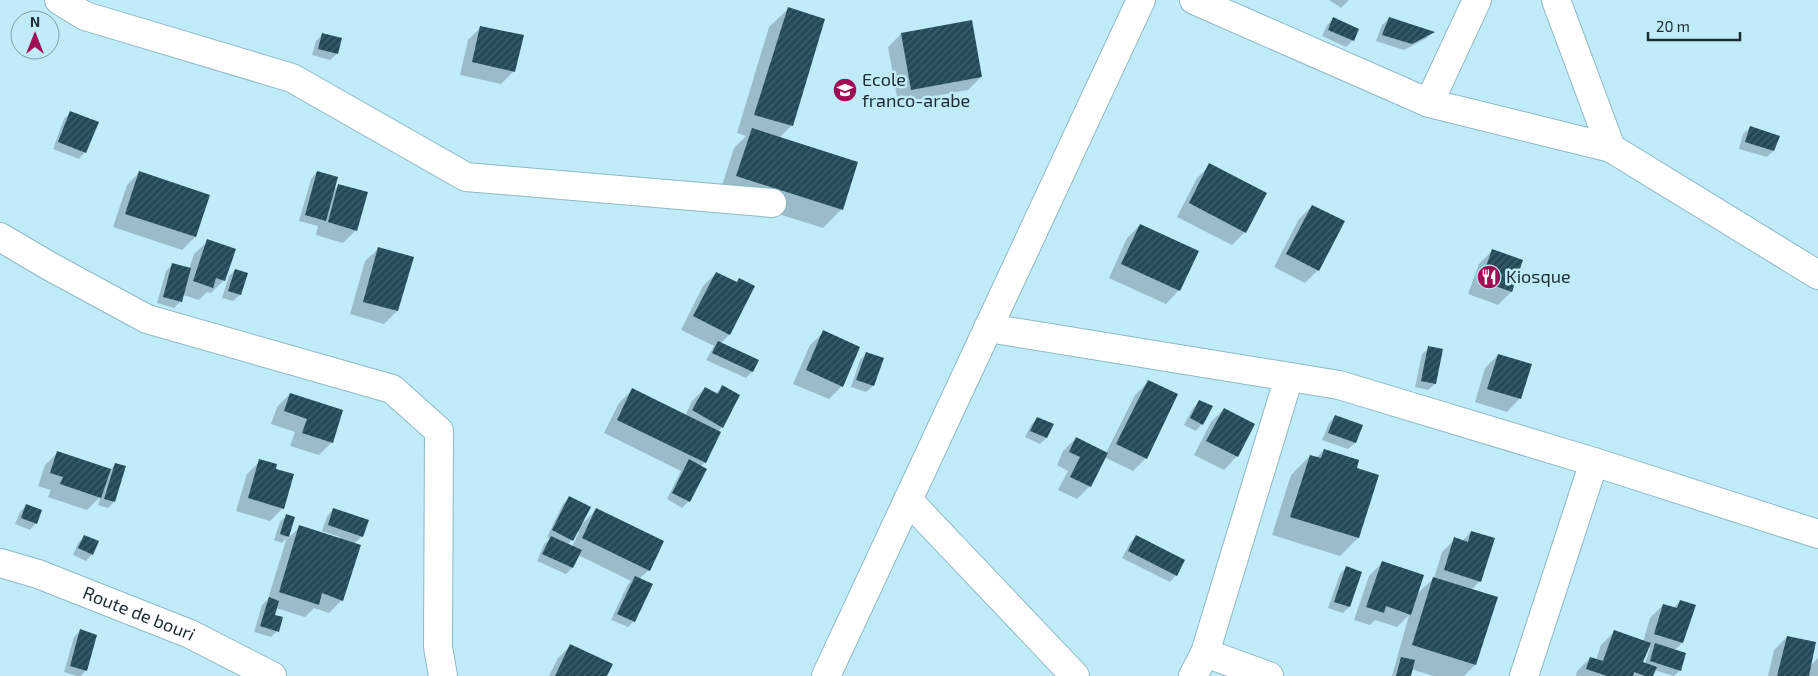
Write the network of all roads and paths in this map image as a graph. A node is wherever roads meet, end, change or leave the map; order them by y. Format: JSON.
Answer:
{"nodes":[{"id":1,"x":59,"y":0,"type":"edge"},
{"id":2,"x":1141,"y":0,"type":"edge"},
{"id":3,"x":1194,"y":0,"type":"edge"},
{"id":4,"x":1477,"y":0,"type":"edge"},
{"id":5,"x":1556,"y":0,"type":"edge"},
{"id":6,"x":1429,"y":103,"type":"junction"},
{"id":7,"x":1611,"y":148,"type":"junction"},
{"id":8,"x":772,"y":203,"type":"dead end"},
{"id":9,"x":0,"y":237,"type":"edge"},
{"id":10,"x":1818,"y":275,"type":"edge"},
{"id":11,"x":988,"y":328,"type":"junction"},
{"id":12,"x":1289,"y":376,"type":"junction"},
{"id":13,"x":1594,"y":462,"type":"junction"},
{"id":14,"x":908,"y":500,"type":"junction"},
{"id":15,"x":1818,"y":534,"type":"edge"},
{"id":16,"x":0,"y":562,"type":"edge"},
{"id":17,"x":1199,"y":664,"type":"edge"},
{"id":18,"x":272,"y":676,"type":"edge"},
{"id":19,"x":443,"y":676,"type":"edge"},
{"id":20,"x":826,"y":676,"type":"edge"},
{"id":21,"x":1075,"y":676,"type":"edge"},
{"id":22,"x":1269,"y":676,"type":"edge"},
{"id":23,"x":1524,"y":676,"type":"edge"}],
"edges":[{"from":1,"to":8,"type":"street"},
{"from":2,"to":11,"type":"street"},
{"from":3,"to":6,"type":"street"},
{"from":4,"to":6,"type":"street"},
{"from":5,"to":7,"type":"street"},
{"from":6,"to":7,"type":"street"},
{"from":7,"to":10,"type":"street"},
{"from":9,"to":19,"type":"street"},
{"from":11,"to":12,"type":"street"},
{"from":11,"to":14,"type":"street"},
{"from":12,"to":13,"type":"street"},
{"from":12,"to":17,"type":"street"},
{"from":13,"to":15,"type":"street"},
{"from":13,"to":23,"type":"street"},
{"from":14,"to":20,"type":"street"},
{"from":14,"to":21,"type":"street"},
{"from":16,"to":18,"type":"street","name":"Route de bouri"},
{"from":17,"to":22,"type":"street"}]}
